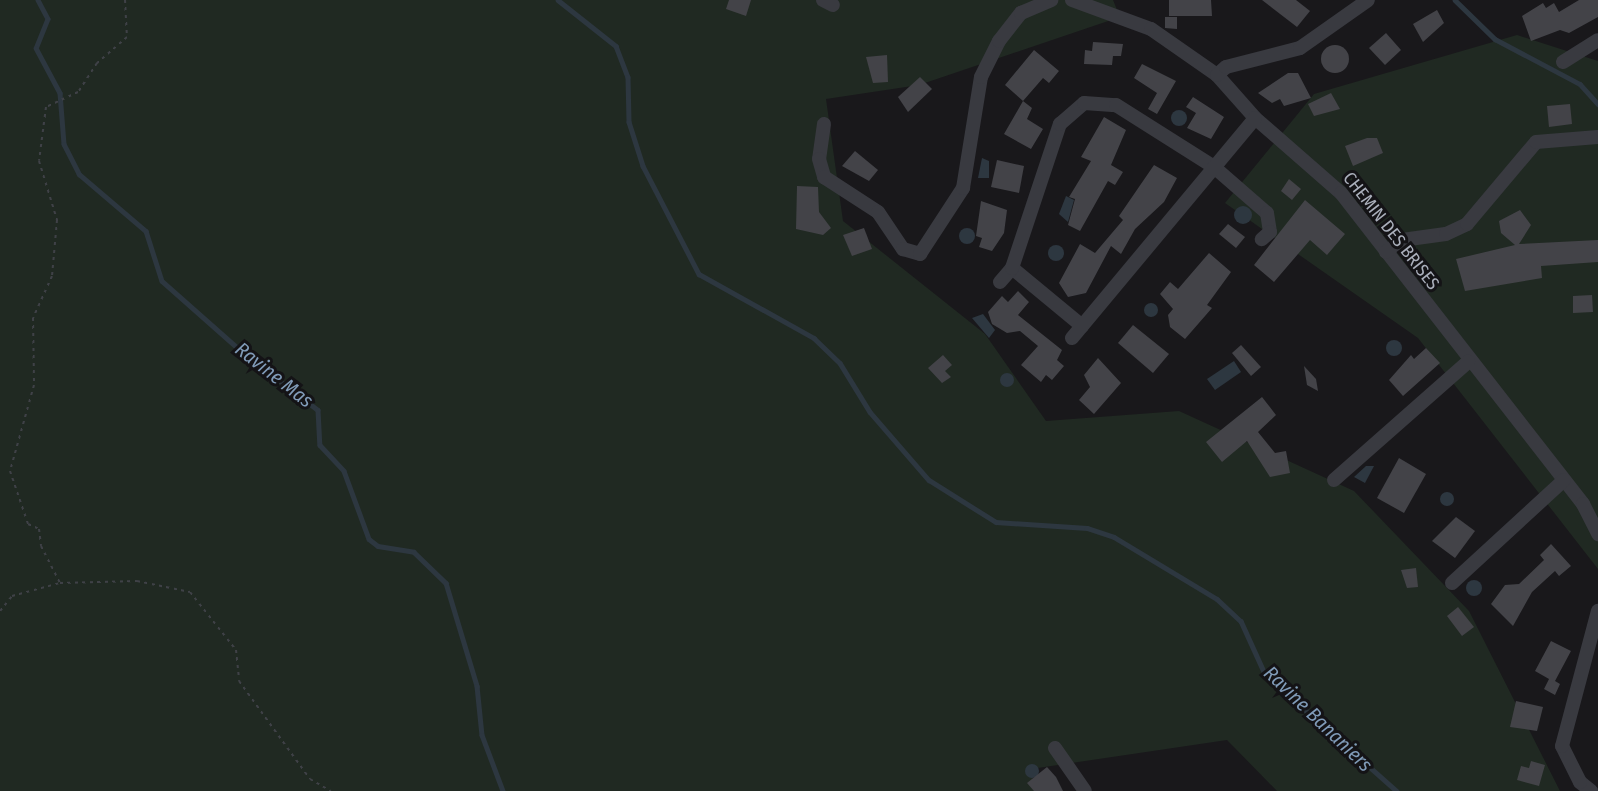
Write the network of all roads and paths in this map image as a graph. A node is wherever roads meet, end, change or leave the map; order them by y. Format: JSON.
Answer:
{"nodes":[{"id":1,"x":125,"y":0,"type":"edge"},
{"id":2,"x":1051,"y":0,"type":"edge"},
{"id":3,"x":1072,"y":0,"type":"edge"},
{"id":4,"x":1368,"y":0,"type":"edge"},
{"id":5,"x":1115,"y":6,"type":"edge"},
{"id":6,"x":1598,"y":40,"type":"edge"},
{"id":7,"x":1563,"y":62,"type":"dead end"},
{"id":8,"x":1217,"y":75,"type":"junction"},
{"id":9,"x":1255,"y":118,"type":"junction"},
{"id":10,"x":824,"y":124,"type":"dead end"},
{"id":11,"x":1598,"y":137,"type":"edge"},
{"id":12,"x":1214,"y":167,"type":"junction"},
{"id":13,"x":1262,"y":239,"type":"dead end"},
{"id":14,"x":1386,"y":252,"type":"junction"},
{"id":15,"x":1012,"y":268,"type":"junction"},
{"id":16,"x":1000,"y":282,"type":"dead end"},
{"id":17,"x":1082,"y":326,"type":"junction"},
{"id":18,"x":1072,"y":338,"type":"dead end"},
{"id":19,"x":1468,"y":362,"type":"junction"},
{"id":20,"x":1334,"y":480,"type":"dead end"},
{"id":21,"x":1564,"y":480,"type":"junction"},
{"id":22,"x":1598,"y":534,"type":"edge"},
{"id":23,"x":60,"y":583,"type":"junction"},
{"id":24,"x":1452,"y":583,"type":"dead end"},
{"id":25,"x":0,"y":611,"type":"edge"},
{"id":26,"x":1598,"y":611,"type":"edge"},
{"id":27,"x":1055,"y":748,"type":"dead end"},
{"id":28,"x":331,"y":791,"type":"edge"},
{"id":29,"x":1085,"y":791,"type":"edge"},
{"id":30,"x":1591,"y":791,"type":"edge"}],
"edges":[{"from":1,"to":23,"type":"path"},
{"from":2,"to":10,"type":"street"},
{"from":3,"to":5,"type":"street","name":"CHEMIN DES BRISES"},
{"from":4,"to":8,"type":"street"},
{"from":5,"to":8,"type":"street","name":"CHEMIN DES BRISES"},
{"from":6,"to":7,"type":"street"},
{"from":8,"to":9,"type":"street","name":"CHEMIN DES BRISES"},
{"from":9,"to":12,"type":"street"},
{"from":9,"to":14,"type":"street","name":"CHEMIN DES BRISES"},
{"from":11,"to":14,"type":"street"},
{"from":12,"to":13,"type":"street"},
{"from":12,"to":15,"type":"street"},
{"from":12,"to":17,"type":"street"},
{"from":14,"to":19,"type":"street","name":"CHEMIN DES BRISES"},
{"from":15,"to":16,"type":"street"},
{"from":15,"to":17,"type":"street"},
{"from":17,"to":18,"type":"street"},
{"from":19,"to":20,"type":"street"},
{"from":19,"to":21,"type":"street","name":"CHEMIN DES BRISES"},
{"from":21,"to":22,"type":"street","name":"CHEMIN DES BRISES"},
{"from":21,"to":24,"type":"street"},
{"from":23,"to":25,"type":"path"},
{"from":23,"to":28,"type":"path"},
{"from":26,"to":30,"type":"street"},
{"from":27,"to":29,"type":"street"}]}
